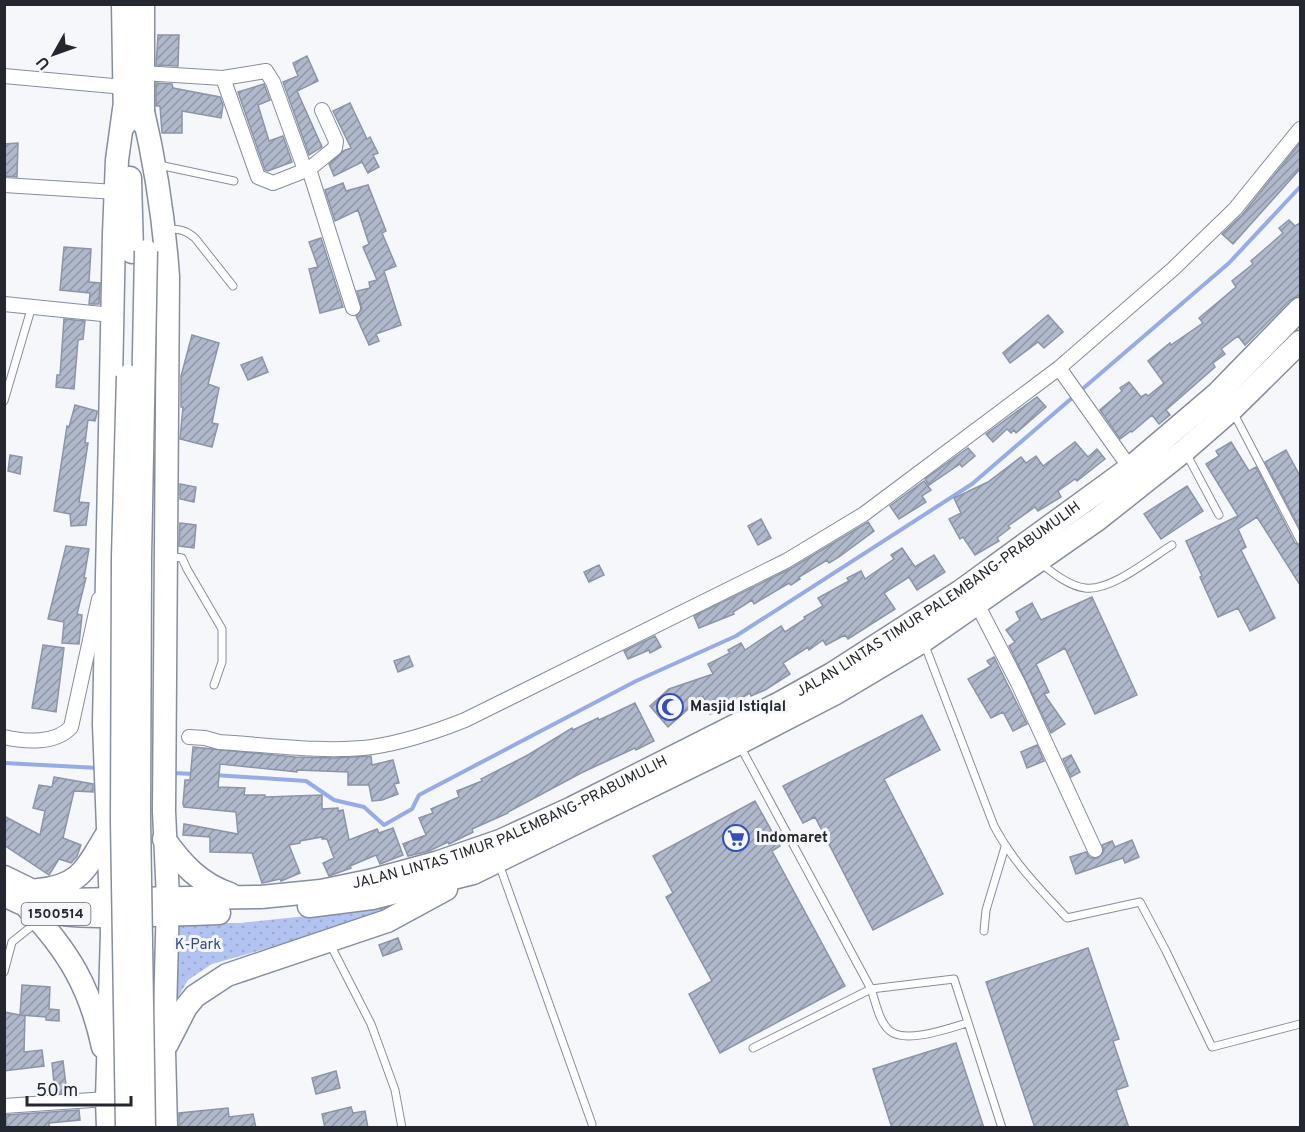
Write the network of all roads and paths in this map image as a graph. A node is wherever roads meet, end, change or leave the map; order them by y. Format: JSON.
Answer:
{"nodes":[{"id":1,"x":123,"y":4,"type":"edge"},
{"id":2,"x":143,"y":4,"type":"edge"},
{"id":3,"x":4,"y":76,"type":"edge"},
{"id":4,"x":223,"y":78,"type":"junction"},
{"id":5,"x":133,"y":80,"type":"junction"},
{"id":6,"x":133,"y":108,"type":"junction"},
{"id":7,"x":322,"y":110,"type":"dead end"},
{"id":8,"x":1300,"y":129,"type":"edge"},
{"id":9,"x":156,"y":165,"type":"junction"},
{"id":10,"x":307,"y":169,"type":"junction"},
{"id":11,"x":234,"y":180,"type":"dead end"},
{"id":12,"x":4,"y":185,"type":"edge"},
{"id":13,"x":116,"y":192,"type":"junction"},
{"id":14,"x":165,"y":229,"type":"junction"},
{"id":15,"x":139,"y":251,"type":"junction"},
{"id":16,"x":233,"y":286,"type":"dead end"},
{"id":17,"x":4,"y":304,"type":"edge"},
{"id":18,"x":32,"y":306,"type":"junction"},
{"id":19,"x":353,"y":308,"type":"dead end"},
{"id":20,"x":1300,"y":309,"type":"edge"},
{"id":21,"x":112,"y":315,"type":"junction"},
{"id":22,"x":1300,"y":342,"type":"edge"},
{"id":23,"x":1059,"y":368,"type":"junction"},
{"id":24,"x":4,"y":401,"type":"edge"},
{"id":25,"x":1232,"y":409,"type":"junction"},
{"id":26,"x":1207,"y":417,"type":"junction"},
{"id":27,"x":1185,"y":450,"type":"junction"},
{"id":28,"x":1130,"y":468,"type":"junction"},
{"id":29,"x":1219,"y":515,"type":"dead end"},
{"id":30,"x":1056,"y":536,"type":"junction"},
{"id":31,"x":1300,"y":540,"type":"edge"},
{"id":32,"x":1172,"y":545,"type":"dead end"},
{"id":33,"x":166,"y":556,"type":"junction"},
{"id":34,"x":107,"y":559,"type":"junction"},
{"id":35,"x":1038,"y":561,"type":"junction"},
{"id":36,"x":977,"y":604,"type":"junction"},
{"id":37,"x":923,"y":641,"type":"junction"},
{"id":38,"x":214,"y":685,"type":"dead end"},
{"id":39,"x":4,"y":737,"type":"edge"},
{"id":40,"x":189,"y":737,"type":"dead end"},
{"id":41,"x":739,"y":743,"type":"junction"},
{"id":42,"x":107,"y":825,"type":"junction"},
{"id":43,"x":164,"y":839,"type":"junction"},
{"id":44,"x":1005,"y":847,"type":"junction"},
{"id":45,"x":1095,"y":850,"type":"dead end"},
{"id":46,"x":498,"y":861,"type":"junction"},
{"id":47,"x":473,"y":873,"type":"junction"},
{"id":48,"x":4,"y":877,"type":"edge"},
{"id":49,"x":4,"y":895,"type":"edge"},
{"id":50,"x":239,"y":897,"type":"junction"},
{"id":51,"x":32,"y":906,"type":"junction"},
{"id":52,"x":105,"y":906,"type":"junction"},
{"id":53,"x":168,"y":907,"type":"junction"},
{"id":54,"x":984,"y":931,"type":"dead end"},
{"id":55,"x":329,"y":942,"type":"junction"},
{"id":56,"x":4,"y":972,"type":"edge"},
{"id":57,"x":871,"y":989,"type":"junction"},
{"id":58,"x":967,"y":1023,"type":"junction"},
{"id":59,"x":1300,"y":1024,"type":"edge"},
{"id":60,"x":753,"y":1048,"type":"dead end"},
{"id":61,"x":164,"y":1051,"type":"junction"},
{"id":62,"x":108,"y":1072,"type":"junction"},
{"id":63,"x":107,"y":1099,"type":"junction"},
{"id":64,"x":4,"y":1106,"type":"edge"},
{"id":65,"x":592,"y":1124,"type":"dead end"},
{"id":66,"x":108,"y":1128,"type":"edge"},
{"id":67,"x":127,"y":1128,"type":"edge"},
{"id":68,"x":144,"y":1128,"type":"edge"},
{"id":69,"x":166,"y":1128,"type":"edge"},
{"id":70,"x":402,"y":1128,"type":"edge"},
{"id":71,"x":1002,"y":1128,"type":"edge"}],
"edges":[{"from":1,"to":5,"type":"highway"},
{"from":2,"to":5,"type":"highway"},
{"from":3,"to":5,"type":"street"},
{"from":4,"to":5,"type":"street"},
{"from":4,"to":10,"type":"street"},
{"from":4,"to":10,"type":"street"},
{"from":5,"to":6,"type":"highway"},
{"from":6,"to":9,"type":"highway"},
{"from":6,"to":13,"type":"highway"},
{"from":6,"to":15,"type":"highway"},
{"from":7,"to":10,"type":"street"},
{"from":8,"to":23,"type":"street"},
{"from":9,"to":11,"type":"lane"},
{"from":9,"to":14,"type":"highway"},
{"from":10,"to":19,"type":"street"},
{"from":12,"to":13,"type":"street"},
{"from":13,"to":21,"type":"highway"},
{"from":14,"to":16,"type":"lane"},
{"from":14,"to":33,"type":"highway"},
{"from":15,"to":67,"type":"highway","bridge":true},
{"from":15,"to":68,"type":"highway","bridge":true},
{"from":17,"to":18,"type":"street"},
{"from":18,"to":21,"type":"street"},
{"from":18,"to":24,"type":"lane"},
{"from":20,"to":26,"type":"highway","name":"JALAN LINTAS TIMUR PALEMBANG-PRABUMULIH"},
{"from":21,"to":34,"type":"highway"},
{"from":22,"to":25,"type":"highway","name":"JALAN LINTAS TIMUR PALEMBANG-PRABUMULIH"},
{"from":23,"to":28,"type":"street"},
{"from":23,"to":40,"type":"street"},
{"from":25,"to":26,"type":"highway","name":"JALAN LINTAS TIMUR PALEMBANG-PRABUMULIH"},
{"from":25,"to":31,"type":"lane"},
{"from":26,"to":27,"type":"highway","name":"JALAN LINTAS TIMUR PALEMBANG-PRABUMULIH"},
{"from":26,"to":28,"type":"highway","name":"JALAN LINTAS TIMUR PALEMBANG-PRABUMULIH"},
{"from":27,"to":29,"type":"lane"},
{"from":27,"to":30,"type":"highway","name":"JALAN LINTAS TIMUR PALEMBANG-PRABUMULIH"},
{"from":28,"to":30,"type":"highway","name":"JALAN LINTAS TIMUR PALEMBANG-PRABUMULIH"},
{"from":30,"to":35,"type":"highway","name":"JALAN LINTAS TIMUR PALEMBANG-PRABUMULIH"},
{"from":30,"to":50,"type":"highway","name":"JALAN LINTAS TIMUR PALEMBANG-PRABUMULIH"},
{"from":32,"to":35,"type":"lane"},
{"from":33,"to":38,"type":"lane"},
{"from":33,"to":43,"type":"highway"},
{"from":34,"to":39,"type":"street"},
{"from":34,"to":42,"type":"highway"},
{"from":35,"to":36,"type":"highway","name":"JALAN LINTAS TIMUR PALEMBANG-PRABUMULIH"},
{"from":36,"to":37,"type":"highway","name":"JALAN LINTAS TIMUR PALEMBANG-PRABUMULIH"},
{"from":36,"to":45,"type":"street"},
{"from":37,"to":41,"type":"highway","name":"JALAN LINTAS TIMUR PALEMBANG-PRABUMULIH"},
{"from":37,"to":44,"type":"lane"},
{"from":41,"to":46,"type":"highway","name":"JALAN LINTAS TIMUR PALEMBANG-PRABUMULIH"},
{"from":41,"to":57,"type":"lane"},
{"from":42,"to":51,"type":"highway"},
{"from":42,"to":52,"type":"highway"},
{"from":43,"to":50,"type":"highway"},
{"from":43,"to":53,"type":"highway"},
{"from":44,"to":54,"type":"lane"},
{"from":44,"to":59,"type":"lane"},
{"from":46,"to":47,"type":"highway","name":"JALAN LINTAS TIMUR PALEMBANG-PRABUMULIH"},
{"from":46,"to":65,"type":"lane"},
{"from":47,"to":53,"type":"highway","name":"JALAN LINTAS TIMUR PALEMBANG-PRABUMULIH"},
{"from":47,"to":55,"type":"highway"},
{"from":48,"to":51,"type":"highway","number":"1500514"},
{"from":49,"to":51,"type":"highway","number":"1500514"},
{"from":50,"to":53,"type":"highway","name":"JALAN LINTAS TIMUR PALEMBANG-PRABUMULIH"},
{"from":51,"to":52,"type":"highway","number":"1500514"},
{"from":51,"to":56,"type":"lane"},
{"from":51,"to":62,"type":"highway"},
{"from":52,"to":53,"type":"highway","name":"JALAN LINTAS TIMUR PALEMBANG-PRABUMULIH"},
{"from":52,"to":62,"type":"highway"},
{"from":53,"to":61,"type":"highway"},
{"from":55,"to":61,"type":"highway"},
{"from":55,"to":70,"type":"lane"},
{"from":57,"to":58,"type":"lane"},
{"from":57,"to":58,"type":"lane"},
{"from":57,"to":60,"type":"lane"},
{"from":58,"to":71,"type":"lane"},
{"from":61,"to":69,"type":"highway"},
{"from":62,"to":63,"type":"highway"},
{"from":63,"to":64,"type":"street"},
{"from":63,"to":66,"type":"highway"}]}
